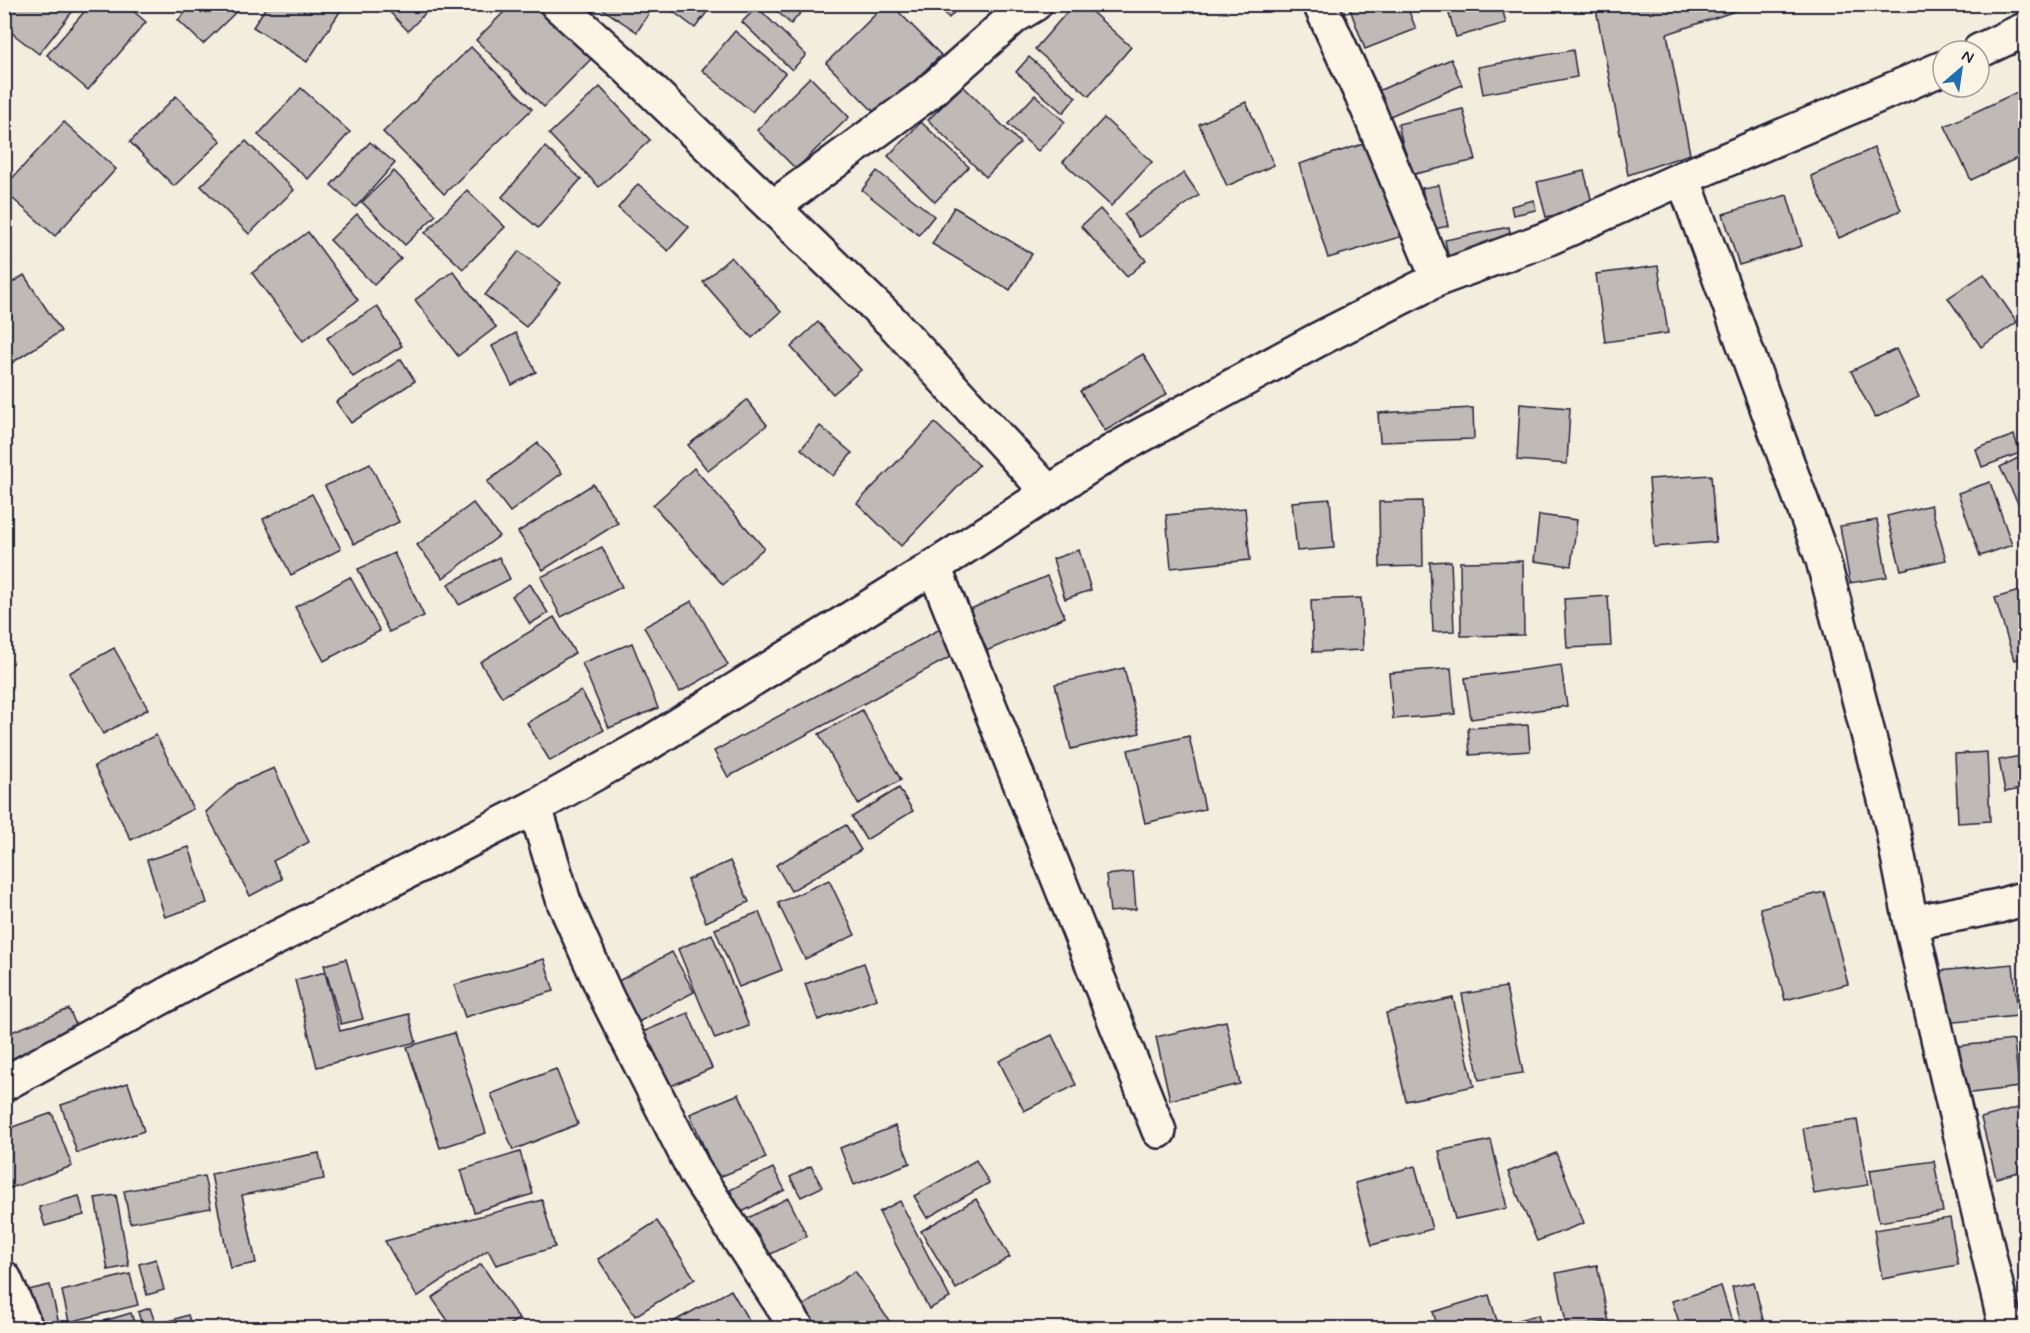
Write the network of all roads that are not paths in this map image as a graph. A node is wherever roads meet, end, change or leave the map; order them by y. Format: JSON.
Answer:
{"nodes":[{"id":1,"x":557,"y":4,"type":"edge"},
{"id":2,"x":1035,"y":4,"type":"edge"},
{"id":3,"x":1320,"y":4,"type":"edge"},
{"id":4,"x":2025,"y":29,"type":"edge"},
{"id":5,"x":1991,"y":45,"type":"edge"},
{"id":6,"x":1931,"y":73,"type":"edge"},
{"id":7,"x":1683,"y":178,"type":"junction"},
{"id":8,"x":773,"y":207,"type":"junction"},
{"id":9,"x":1438,"y":279,"type":"junction"},
{"id":10,"x":1049,"y":494,"type":"junction"},
{"id":11,"x":934,"y":567,"type":"junction"},
{"id":12,"x":535,"y":807,"type":"junction"},
{"id":13,"x":2025,"y":898,"type":"edge"},
{"id":14,"x":1911,"y":923,"type":"junction"},
{"id":15,"x":4,"y":1084,"type":"edge"},
{"id":16,"x":1159,"y":1131,"type":"dead end"},
{"id":17,"x":4,"y":1278,"type":"edge"},
{"id":18,"x":26,"y":1329,"type":"edge"},
{"id":19,"x":797,"y":1329,"type":"edge"},
{"id":20,"x":2006,"y":1329,"type":"edge"}],
"edges":[{"from":1,"to":8,"type":"street"},
{"from":2,"to":8,"type":"street"},
{"from":3,"to":9,"type":"street"},
{"from":4,"to":5,"type":"street"},
{"from":6,"to":7,"type":"street"},
{"from":7,"to":9,"type":"street"},
{"from":7,"to":14,"type":"street"},
{"from":8,"to":10,"type":"street"},
{"from":9,"to":10,"type":"street"},
{"from":10,"to":11,"type":"street"},
{"from":11,"to":12,"type":"street"},
{"from":11,"to":16,"type":"street"},
{"from":12,"to":15,"type":"street"},
{"from":12,"to":19,"type":"street"},
{"from":13,"to":14,"type":"street"},
{"from":14,"to":20,"type":"street"},
{"from":17,"to":18,"type":"street"}]}
